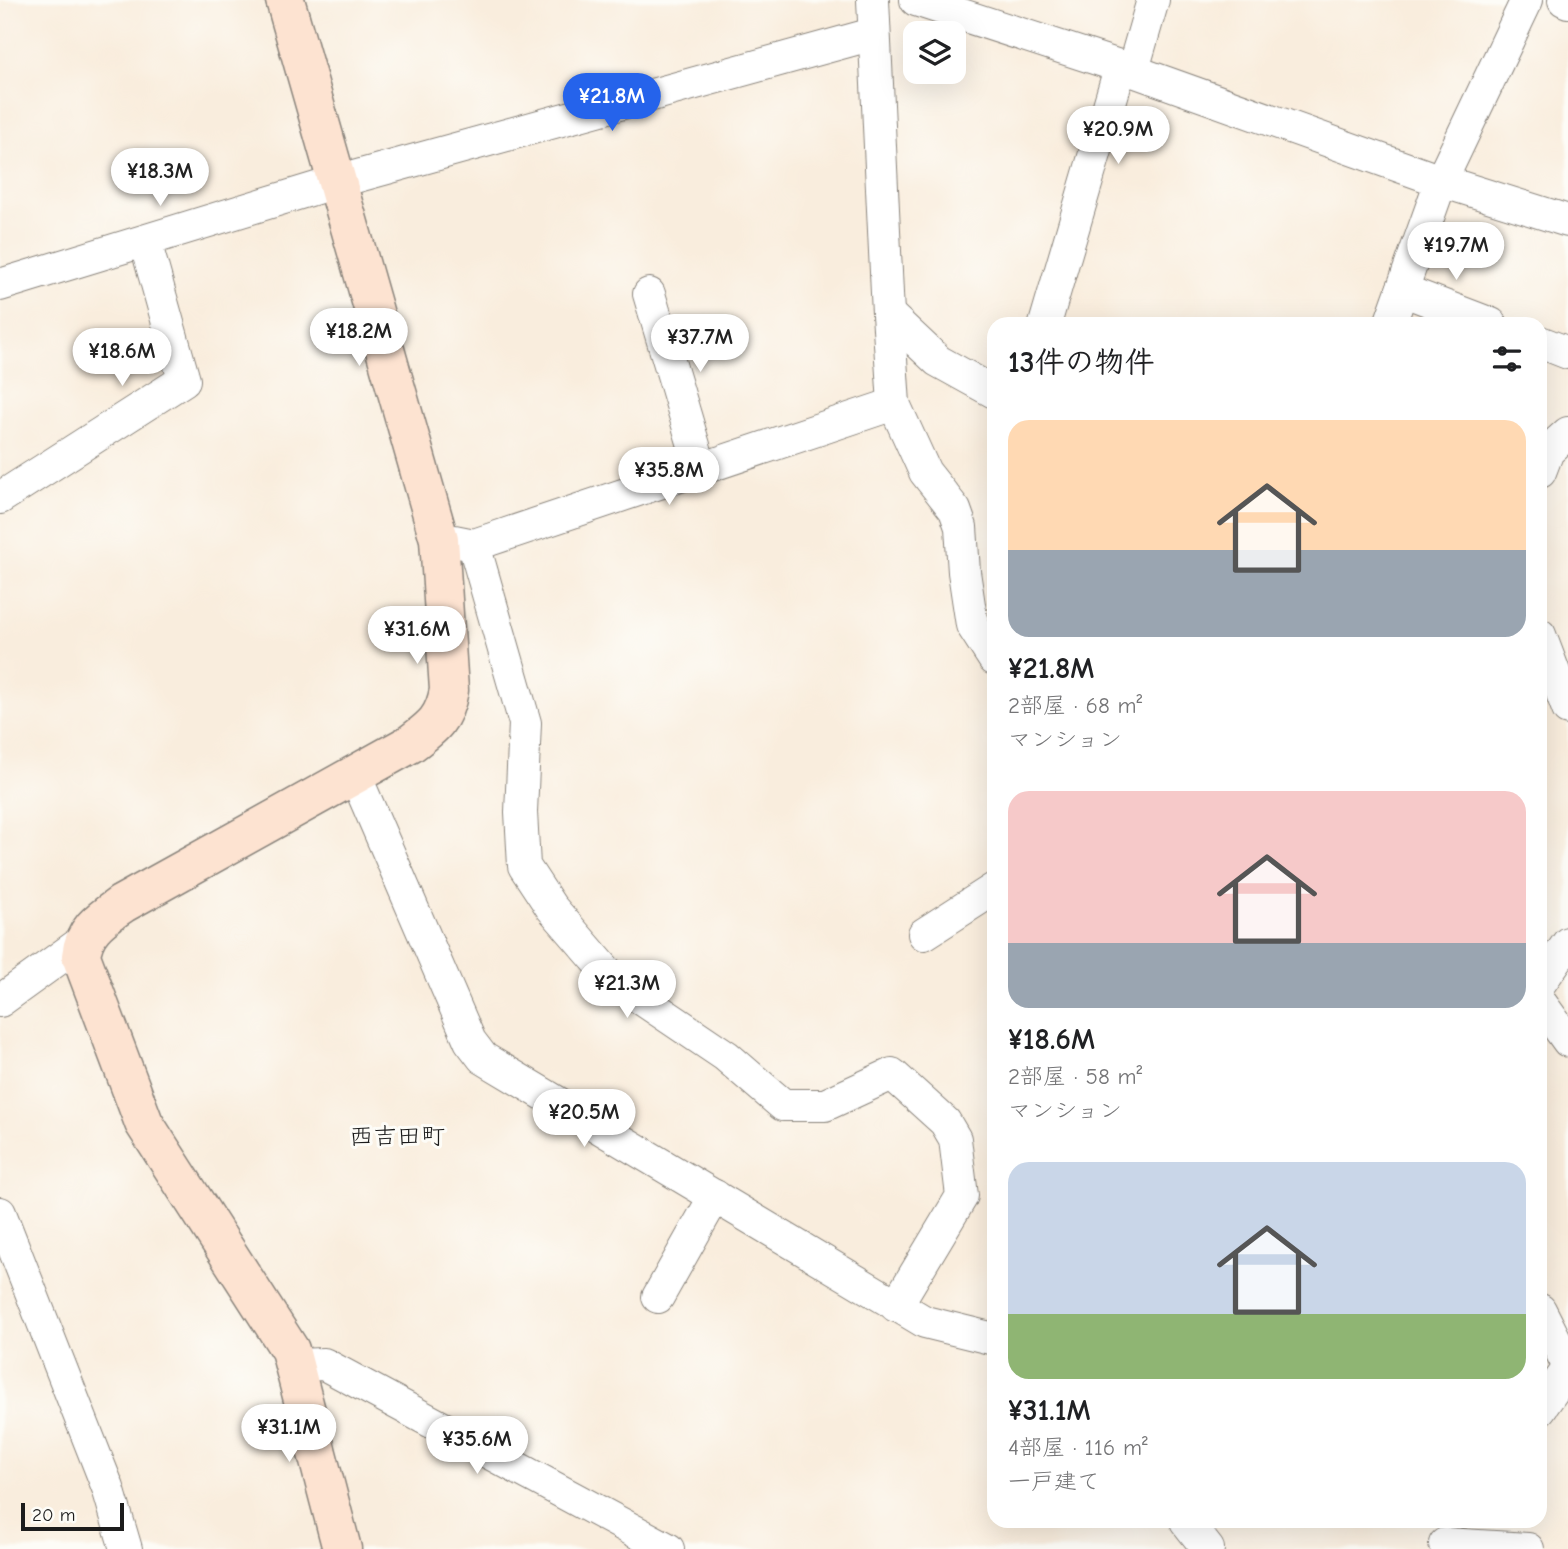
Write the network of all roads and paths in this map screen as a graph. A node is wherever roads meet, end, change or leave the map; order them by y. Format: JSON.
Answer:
{"nodes":[{"id":1,"x":285,"y":0,"type":"edge"},
{"id":2,"x":873,"y":0,"type":"edge"},
{"id":3,"x":916,"y":0,"type":"edge"},
{"id":4,"x":1153,"y":0,"type":"edge"},
{"id":5,"x":1528,"y":0,"type":"edge"},
{"id":6,"x":873,"y":34,"type":"junction"},
{"id":7,"x":1125,"y":68,"type":"junction"},
{"id":8,"x":1441,"y":181,"type":"junction"},
{"id":9,"x":336,"y":182,"type":"junction"},
{"id":10,"x":1568,"y":221,"type":"edge"},
{"id":11,"x":145,"y":241,"type":"junction"},
{"id":12,"x":0,"y":285,"type":"edge"},
{"id":13,"x":1402,"y":290,"type":"junction"},
{"id":14,"x":649,"y":294,"type":"dead end"},
{"id":15,"x":888,"y":314,"type":"junction"},
{"id":16,"x":1047,"y":317,"type":"edge"},
{"id":17,"x":1392,"y":317,"type":"edge"},
{"id":18,"x":1473,"y":317,"type":"edge"},
{"id":19,"x":1547,"y":345,"type":"edge"},
{"id":20,"x":1568,"y":353,"type":"edge"},
{"id":21,"x":987,"y":388,"type":"edge"},
{"id":22,"x":894,"y":404,"type":"junction"},
{"id":23,"x":1568,"y":433,"type":"edge"},
{"id":24,"x":1547,"y":454,"type":"edge"},
{"id":25,"x":701,"y":469,"type":"junction"},
{"id":26,"x":0,"y":498,"type":"edge"},
{"id":27,"x":456,"y":542,"type":"junction"},
{"id":28,"x":987,"y":648,"type":"edge"},
{"id":29,"x":1547,"y":654,"type":"edge"},
{"id":30,"x":1568,"y":709,"type":"edge"},
{"id":31,"x":355,"y":775,"type":"junction"},
{"id":32,"x":987,"y":894,"type":"edge"},
{"id":33,"x":923,"y":934,"type":"dead end"},
{"id":34,"x":83,"y":941,"type":"junction"},
{"id":35,"x":1568,"y":943,"type":"edge"},
{"id":36,"x":1547,"y":973,"type":"edge"},
{"id":37,"x":0,"y":1001,"type":"edge"},
{"id":38,"x":1547,"y":1012,"type":"edge"},
{"id":39,"x":1568,"y":1041,"type":"edge"},
{"id":40,"x":715,"y":1196,"type":"junction"},
{"id":41,"x":0,"y":1213,"type":"edge"},
{"id":42,"x":658,"y":1297,"type":"dead end"},
{"id":43,"x":896,"y":1306,"type":"junction"},
{"id":44,"x":1547,"y":1324,"type":"edge"},
{"id":45,"x":987,"y":1337,"type":"edge"},
{"id":46,"x":294,"y":1365,"type":"junction"},
{"id":47,"x":1568,"y":1367,"type":"edge"},
{"id":48,"x":1547,"y":1368,"type":"edge"},
{"id":49,"x":1547,"y":1398,"type":"edge"},
{"id":50,"x":1192,"y":1528,"type":"edge"},
{"id":51,"x":1447,"y":1538,"type":"edge"},
{"id":52,"x":126,"y":1549,"type":"edge"},
{"id":53,"x":342,"y":1549,"type":"edge"},
{"id":54,"x":668,"y":1549,"type":"edge"},
{"id":55,"x":1208,"y":1549,"type":"edge"},
{"id":56,"x":1528,"y":1549,"type":"edge"}],
"edges":[{"from":1,"to":9,"type":"street"},
{"from":2,"to":6,"type":"street"},
{"from":3,"to":7,"type":"street"},
{"from":4,"to":7,"type":"street"},
{"from":5,"to":8,"type":"street"},
{"from":6,"to":9,"type":"street"},
{"from":6,"to":15,"type":"street"},
{"from":7,"to":8,"type":"street"},
{"from":7,"to":16,"type":"street"},
{"from":8,"to":10,"type":"street"},
{"from":8,"to":13,"type":"street"},
{"from":9,"to":11,"type":"street"},
{"from":9,"to":27,"type":"street"},
{"from":11,"to":12,"type":"street"},
{"from":11,"to":26,"type":"street"},
{"from":13,"to":17,"type":"street"},
{"from":13,"to":18,"type":"street"},
{"from":14,"to":25,"type":"street"},
{"from":15,"to":21,"type":"street"},
{"from":15,"to":22,"type":"street"},
{"from":19,"to":20,"type":"street"},
{"from":22,"to":25,"type":"street"},
{"from":22,"to":28,"type":"street"},
{"from":23,"to":24,"type":"street"},
{"from":25,"to":27,"type":"street"},
{"from":27,"to":31,"type":"street"},
{"from":27,"to":43,"type":"street"},
{"from":29,"to":30,"type":"street"},
{"from":31,"to":34,"type":"street"},
{"from":31,"to":40,"type":"street"},
{"from":32,"to":33,"type":"street"},
{"from":34,"to":37,"type":"street"},
{"from":34,"to":46,"type":"street"},
{"from":35,"to":36,"type":"street"},
{"from":38,"to":39,"type":"street"},
{"from":40,"to":42,"type":"street"},
{"from":40,"to":43,"type":"street"},
{"from":41,"to":52,"type":"street"},
{"from":43,"to":45,"type":"street"},
{"from":44,"to":47,"type":"street"},
{"from":46,"to":53,"type":"street"},
{"from":46,"to":54,"type":"street"},
{"from":47,"to":48,"type":"street"},
{"from":47,"to":49,"type":"street"},
{"from":50,"to":55,"type":"street"},
{"from":51,"to":56,"type":"street"}]}
